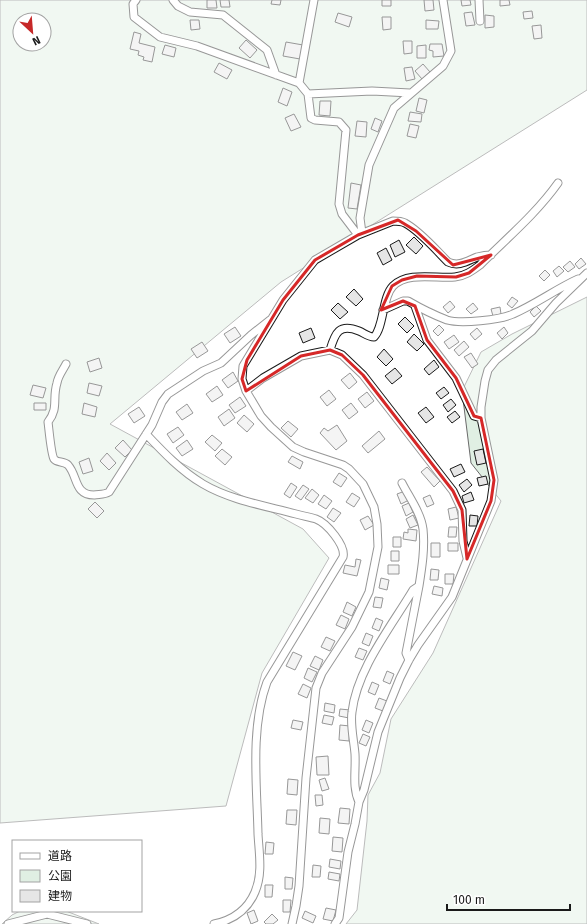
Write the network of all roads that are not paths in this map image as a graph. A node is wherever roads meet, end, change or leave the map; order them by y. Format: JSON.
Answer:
{"nodes":[{"id":1,"x":136,"y":0,"type":"edge"},
{"id":2,"x":173,"y":0,"type":"edge"},
{"id":3,"x":314,"y":0,"type":"edge"},
{"id":4,"x":443,"y":0,"type":"edge"},
{"id":5,"x":478,"y":0,"type":"edge"},
{"id":6,"x":480,"y":20,"type":"dead end"},
{"id":7,"x":276,"y":75,"type":"junction"},
{"id":8,"x":299,"y":83,"type":"junction"},
{"id":9,"x":410,"y":93,"type":"junction"},
{"id":10,"x":308,"y":94,"type":"junction"},
{"id":11,"x":558,"y":183,"type":"dead end"},
{"id":12,"x":360,"y":234,"type":"junction"},
{"id":13,"x":491,"y":255,"type":"junction"},
{"id":14,"x":584,"y":276,"type":"edge"},
{"id":15,"x":416,"y":306,"type":"junction"},
{"id":16,"x":383,"y":310,"type":"junction"},
{"id":17,"x":272,"y":319,"type":"junction"},
{"id":18,"x":330,"y":350,"type":"junction"},
{"id":19,"x":66,"y":364,"type":"dead end"},
{"id":20,"x":246,"y":391,"type":"junction"},
{"id":21,"x":481,"y":418,"type":"junction"},
{"id":22,"x":146,"y":434,"type":"junction"},
{"id":23,"x":402,"y":483,"type":"dead end"},
{"id":24,"x":467,"y":559,"type":"junction"},
{"id":25,"x":419,"y":586,"type":"junction"},
{"id":26,"x":409,"y":660,"type":"junction"},
{"id":27,"x":359,"y":802,"type":"junction"},
{"id":28,"x":8,"y":924,"type":"edge"},
{"id":29,"x":87,"y":924,"type":"edge"},
{"id":30,"x":214,"y":924,"type":"edge"},
{"id":31,"x":292,"y":924,"type":"edge"},
{"id":32,"x":336,"y":924,"type":"edge"}],
"edges":[{"from":1,"to":7,"type":"street"},
{"from":2,"to":7,"type":"street"},
{"from":3,"to":8,"type":"street"},
{"from":4,"to":9,"type":"street"},
{"from":5,"to":6,"type":"street"},
{"from":7,"to":8,"type":"street"},
{"from":8,"to":10,"type":"street"},
{"from":9,"to":10,"type":"street"},
{"from":9,"to":12,"type":"street"},
{"from":10,"to":12,"type":"street"},
{"from":11,"to":13,"type":"street"},
{"from":12,"to":13,"type":"street"},
{"from":12,"to":17,"type":"street"},
{"from":13,"to":16,"type":"street"},
{"from":14,"to":15,"type":"street"},
{"from":14,"to":21,"type":"street"},
{"from":15,"to":16,"type":"street"},
{"from":15,"to":21,"type":"street"},
{"from":16,"to":18,"type":"street"},
{"from":17,"to":20,"type":"street"},
{"from":17,"to":22,"type":"street"},
{"from":18,"to":20,"type":"street"},
{"from":18,"to":24,"type":"street"},
{"from":19,"to":22,"type":"street"},
{"from":20,"to":31,"type":"street"},
{"from":21,"to":24,"type":"street"},
{"from":22,"to":30,"type":"street"},
{"from":23,"to":25,"type":"street"},
{"from":24,"to":26,"type":"street"},
{"from":25,"to":26,"type":"street"},
{"from":25,"to":27,"type":"street"},
{"from":26,"to":27,"type":"street"},
{"from":27,"to":32,"type":"street"},
{"from":28,"to":29,"type":"street"}]}
